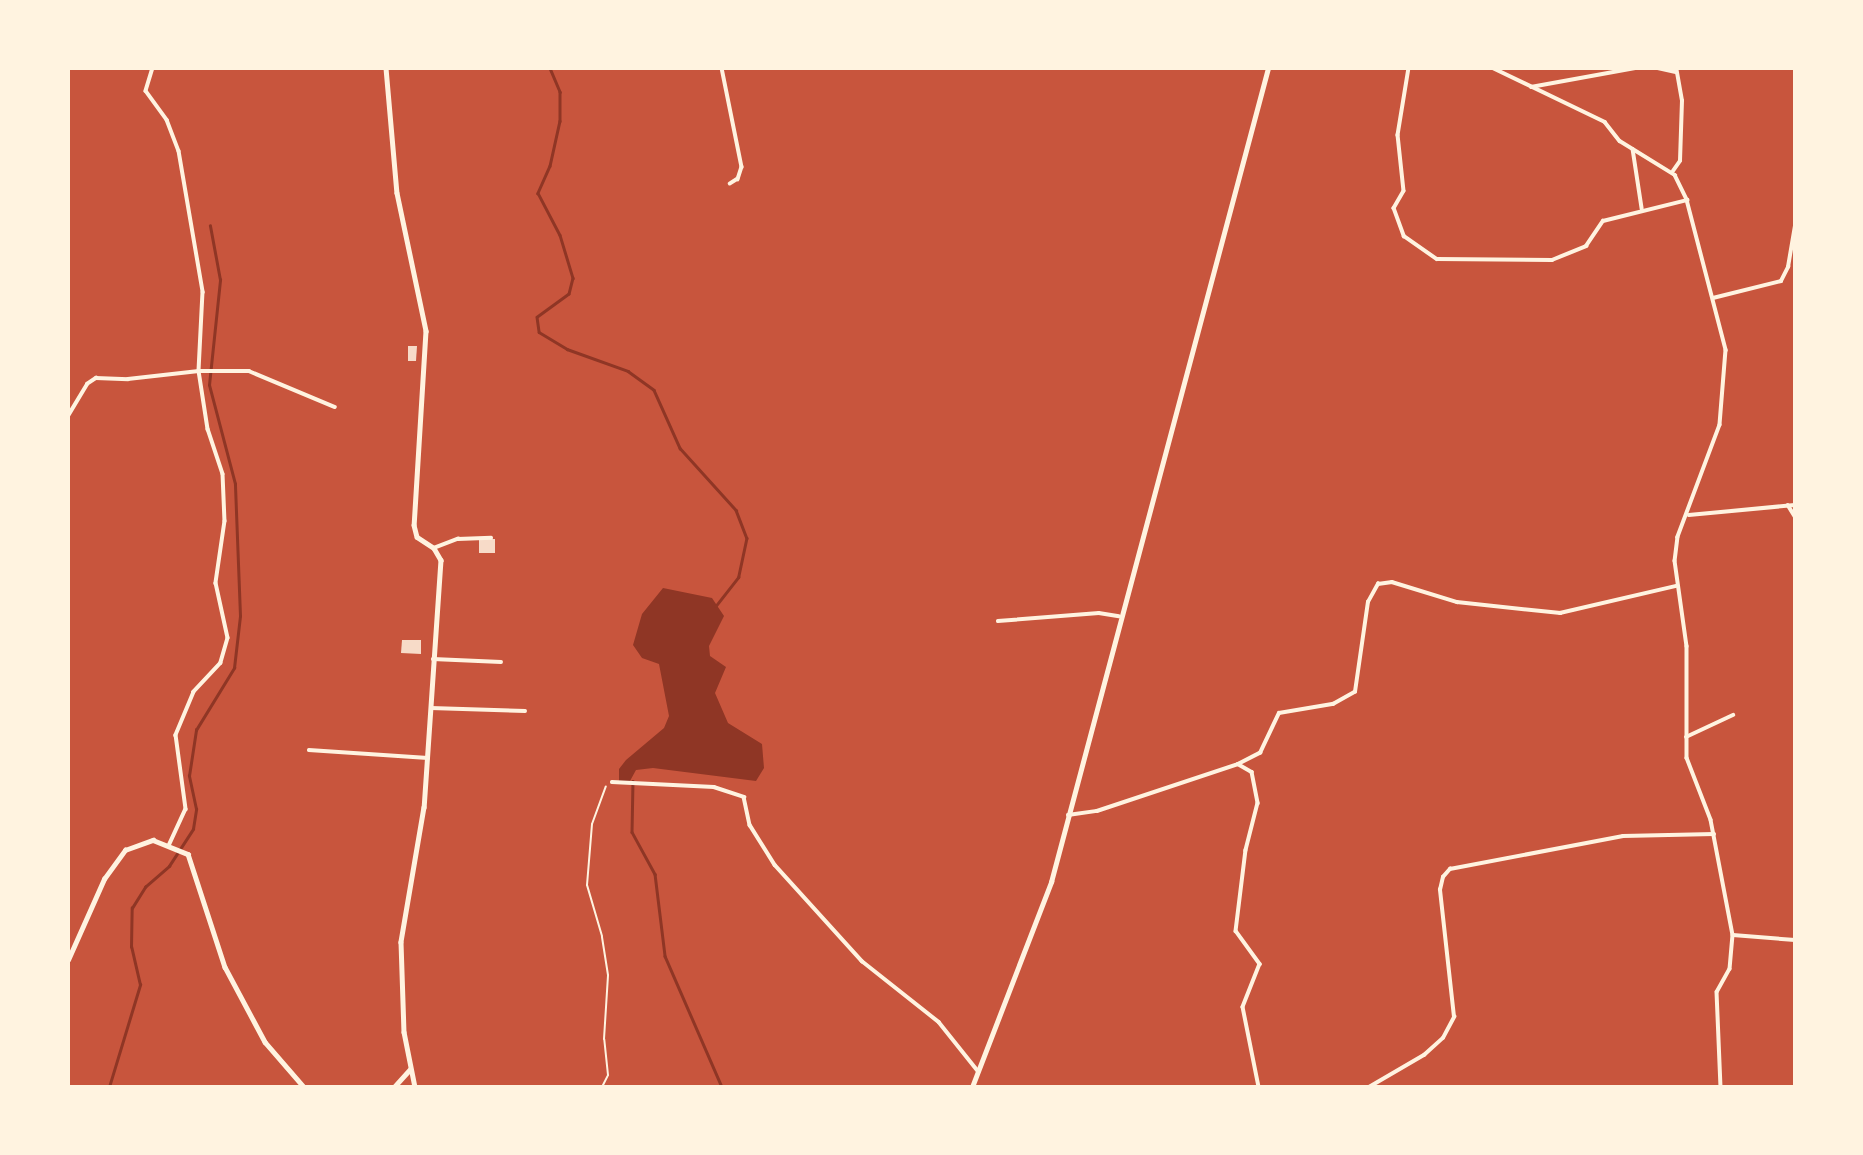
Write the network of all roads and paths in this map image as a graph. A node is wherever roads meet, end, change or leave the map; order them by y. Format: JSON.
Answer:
{"nodes":[{"id":1,"x":153,"y":68,"type":"edge"},
{"id":2,"x":386,"y":68,"type":"edge"},
{"id":3,"x":722,"y":68,"type":"edge"},
{"id":4,"x":1268,"y":68,"type":"edge"},
{"id":5,"x":1409,"y":68,"type":"edge"},
{"id":6,"x":1493,"y":68,"type":"edge"},
{"id":7,"x":1636,"y":68,"type":"edge"},
{"id":8,"x":1658,"y":68,"type":"edge"},
{"id":9,"x":1676,"y":70,"type":"edge"},
{"id":10,"x":1529,"y":87,"type":"junction"},
{"id":11,"x":1633,"y":149,"type":"junction"},
{"id":12,"x":1672,"y":171,"type":"junction"},
{"id":13,"x":730,"y":184,"type":"dead end"},
{"id":14,"x":1687,"y":200,"type":"junction"},
{"id":15,"x":1642,"y":208,"type":"junction"},
{"id":16,"x":1795,"y":226,"type":"edge"},
{"id":17,"x":1713,"y":298,"type":"junction"},
{"id":18,"x":199,"y":371,"type":"junction"},
{"id":19,"x":335,"y":407,"type":"dead end"},
{"id":20,"x":68,"y":416,"type":"edge"},
{"id":21,"x":1788,"y":505,"type":"junction"},
{"id":22,"x":1795,"y":505,"type":"edge"},
{"id":23,"x":1688,"y":515,"type":"junction"},
{"id":24,"x":1795,"y":516,"type":"edge"},
{"id":25,"x":491,"y":538,"type":"dead end"},
{"id":26,"x":435,"y":548,"type":"junction"},
{"id":27,"x":1676,"y":586,"type":"junction"},
{"id":28,"x":1119,"y":616,"type":"junction"},
{"id":29,"x":998,"y":621,"type":"dead end"},
{"id":30,"x":433,"y":659,"type":"junction"},
{"id":31,"x":501,"y":662,"type":"dead end"},
{"id":32,"x":431,"y":708,"type":"junction"},
{"id":33,"x":525,"y":711,"type":"dead end"},
{"id":34,"x":1733,"y":715,"type":"dead end"},
{"id":35,"x":1686,"y":737,"type":"junction"},
{"id":36,"x":309,"y":750,"type":"dead end"},
{"id":37,"x":428,"y":758,"type":"junction"},
{"id":38,"x":1238,"y":764,"type":"junction"},
{"id":39,"x":612,"y":782,"type":"joint"},
{"id":40,"x":1068,"y":815,"type":"junction"},
{"id":41,"x":1714,"y":834,"type":"junction"},
{"id":42,"x":170,"y":846,"type":"junction"},
{"id":43,"x":1733,"y":935,"type":"junction"},
{"id":44,"x":1795,"y":940,"type":"edge"},
{"id":45,"x":68,"y":960,"type":"edge"},
{"id":46,"x":411,"y":1068,"type":"junction"},
{"id":47,"x":978,"y":1071,"type":"junction"},
{"id":48,"x":304,"y":1087,"type":"edge"},
{"id":49,"x":394,"y":1087,"type":"edge"},
{"id":50,"x":415,"y":1087,"type":"edge"},
{"id":51,"x":602,"y":1087,"type":"edge"},
{"id":52,"x":972,"y":1087,"type":"edge"},
{"id":53,"x":1259,"y":1087,"type":"edge"},
{"id":54,"x":1368,"y":1087,"type":"edge"},
{"id":55,"x":1721,"y":1087,"type":"edge"}],
"edges":[{"from":1,"to":18,"type":"street"},
{"from":2,"to":26,"type":"street"},
{"from":3,"to":13,"type":"street"},
{"from":4,"to":28,"type":"street"},
{"from":5,"to":15,"type":"street"},
{"from":6,"to":10,"type":"street"},
{"from":7,"to":10,"type":"street"},
{"from":8,"to":9,"type":"street"},
{"from":9,"to":12,"type":"street"},
{"from":10,"to":11,"type":"street"},
{"from":11,"to":12,"type":"street"},
{"from":11,"to":15,"type":"street"},
{"from":12,"to":14,"type":"street"},
{"from":14,"to":15,"type":"street"},
{"from":14,"to":17,"type":"street"},
{"from":16,"to":17,"type":"street"},
{"from":17,"to":23,"type":"street"},
{"from":18,"to":19,"type":"street"},
{"from":18,"to":20,"type":"street"},
{"from":18,"to":42,"type":"street"},
{"from":21,"to":22,"type":"street"},
{"from":21,"to":23,"type":"street"},
{"from":21,"to":24,"type":"street"},
{"from":23,"to":27,"type":"street"},
{"from":25,"to":26,"type":"street"},
{"from":26,"to":30,"type":"street"},
{"from":27,"to":35,"type":"street"},
{"from":27,"to":38,"type":"street"},
{"from":28,"to":29,"type":"street"},
{"from":28,"to":40,"type":"street"},
{"from":30,"to":31,"type":"street"},
{"from":30,"to":32,"type":"street"},
{"from":32,"to":33,"type":"street"},
{"from":32,"to":37,"type":"street"},
{"from":34,"to":35,"type":"street"},
{"from":35,"to":41,"type":"street"},
{"from":36,"to":37,"type":"street"},
{"from":37,"to":46,"type":"street"},
{"from":38,"to":40,"type":"street"},
{"from":38,"to":53,"type":"street"},
{"from":39,"to":47,"type":"street"},
{"from":39,"to":51,"type":"path"},
{"from":40,"to":47,"type":"street"},
{"from":41,"to":43,"type":"street"},
{"from":41,"to":54,"type":"street"},
{"from":42,"to":45,"type":"street"},
{"from":42,"to":48,"type":"street"},
{"from":43,"to":44,"type":"street"},
{"from":43,"to":55,"type":"street"},
{"from":46,"to":49,"type":"street"},
{"from":46,"to":50,"type":"street"},
{"from":47,"to":52,"type":"street"}]}
